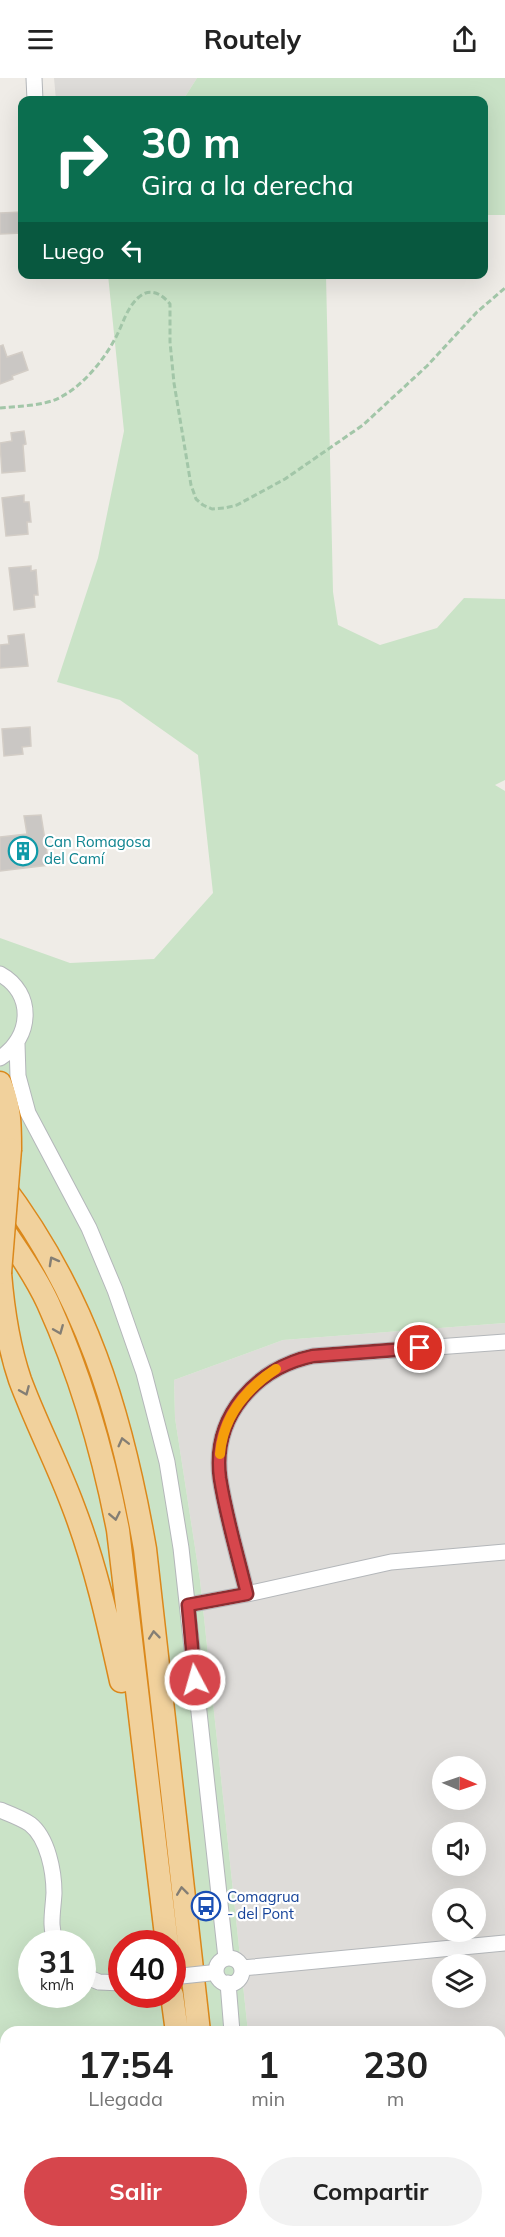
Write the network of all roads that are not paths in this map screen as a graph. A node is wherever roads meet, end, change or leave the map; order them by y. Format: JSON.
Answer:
{"nodes":[{"id":1,"x":34,"y":78,"type":"edge"},
{"id":2,"x":35,"y":96,"type":"edge"},
{"id":3,"x":0,"y":974,"type":"edge"},
{"id":4,"x":17,"y":1044,"type":"junction"},
{"id":5,"x":0,"y":1058,"type":"edge"},
{"id":6,"x":0,"y":1082,"type":"edge"},
{"id":7,"x":28,"y":1113,"type":"junction"},
{"id":8,"x":0,"y":1182,"type":"edge"},
{"id":9,"x":0,"y":1224,"type":"edge"},
{"id":10,"x":0,"y":1273,"type":"edge"},
{"id":11,"x":505,"y":1342,"type":"edge"},
{"id":12,"x":505,"y":1552,"type":"edge"},
{"id":13,"x":247,"y":1594,"type":"junction"},
{"id":14,"x":188,"y":1605,"type":"junction"},
{"id":15,"x":147,"y":1772,"type":"junction"},
{"id":16,"x":0,"y":1810,"type":"edge"},
{"id":17,"x":52,"y":1930,"type":"edge"},
{"id":18,"x":165,"y":1930,"type":"edge"},
{"id":19,"x":505,"y":1943,"type":"edge"},
{"id":20,"x":226,"y":1958,"type":"junction"},
{"id":21,"x":242,"y":1968,"type":"junction"},
{"id":22,"x":218,"y":1976,"type":"junction"},
{"id":23,"x":186,"y":1977,"type":"edge"},
{"id":24,"x":174,"y":2008,"type":"edge"},
{"id":25,"x":176,"y":2026,"type":"edge"},
{"id":26,"x":198,"y":2026,"type":"edge"},
{"id":27,"x":230,"y":2026,"type":"edge"}],
"edges":[{"from":1,"to":2,"type":"street"},
{"from":3,"to":4,"type":"street"},
{"from":4,"to":5,"type":"street"},
{"from":4,"to":7,"type":"street"},
{"from":6,"to":7,"type":"street"},
{"from":6,"to":10,"type":"highway","bridge":true},
{"from":7,"to":14,"type":"street"},
{"from":26,"to":8,"type":"highway","one_way":true},
{"from":9,"to":15,"type":"highway","one_way":true},
{"from":10,"to":15,"type":"highway","one_way":true},
{"from":11,"to":13,"type":"street"},
{"from":12,"to":13,"type":"street"},
{"from":13,"to":14,"type":"street"},
{"from":14,"to":20,"type":"street"},
{"from":15,"to":18,"type":"highway"},
{"from":16,"to":17,"type":"street"},
{"from":19,"to":21,"type":"street"},
{"from":20,"to":21,"type":"street"},
{"from":20,"to":22,"type":"street"},
{"from":21,"to":22,"type":"street"},
{"from":22,"to":23,"type":"street","bridge":true},
{"from":22,"to":27,"type":"street"},
{"from":24,"to":25,"type":"highway"}]}
